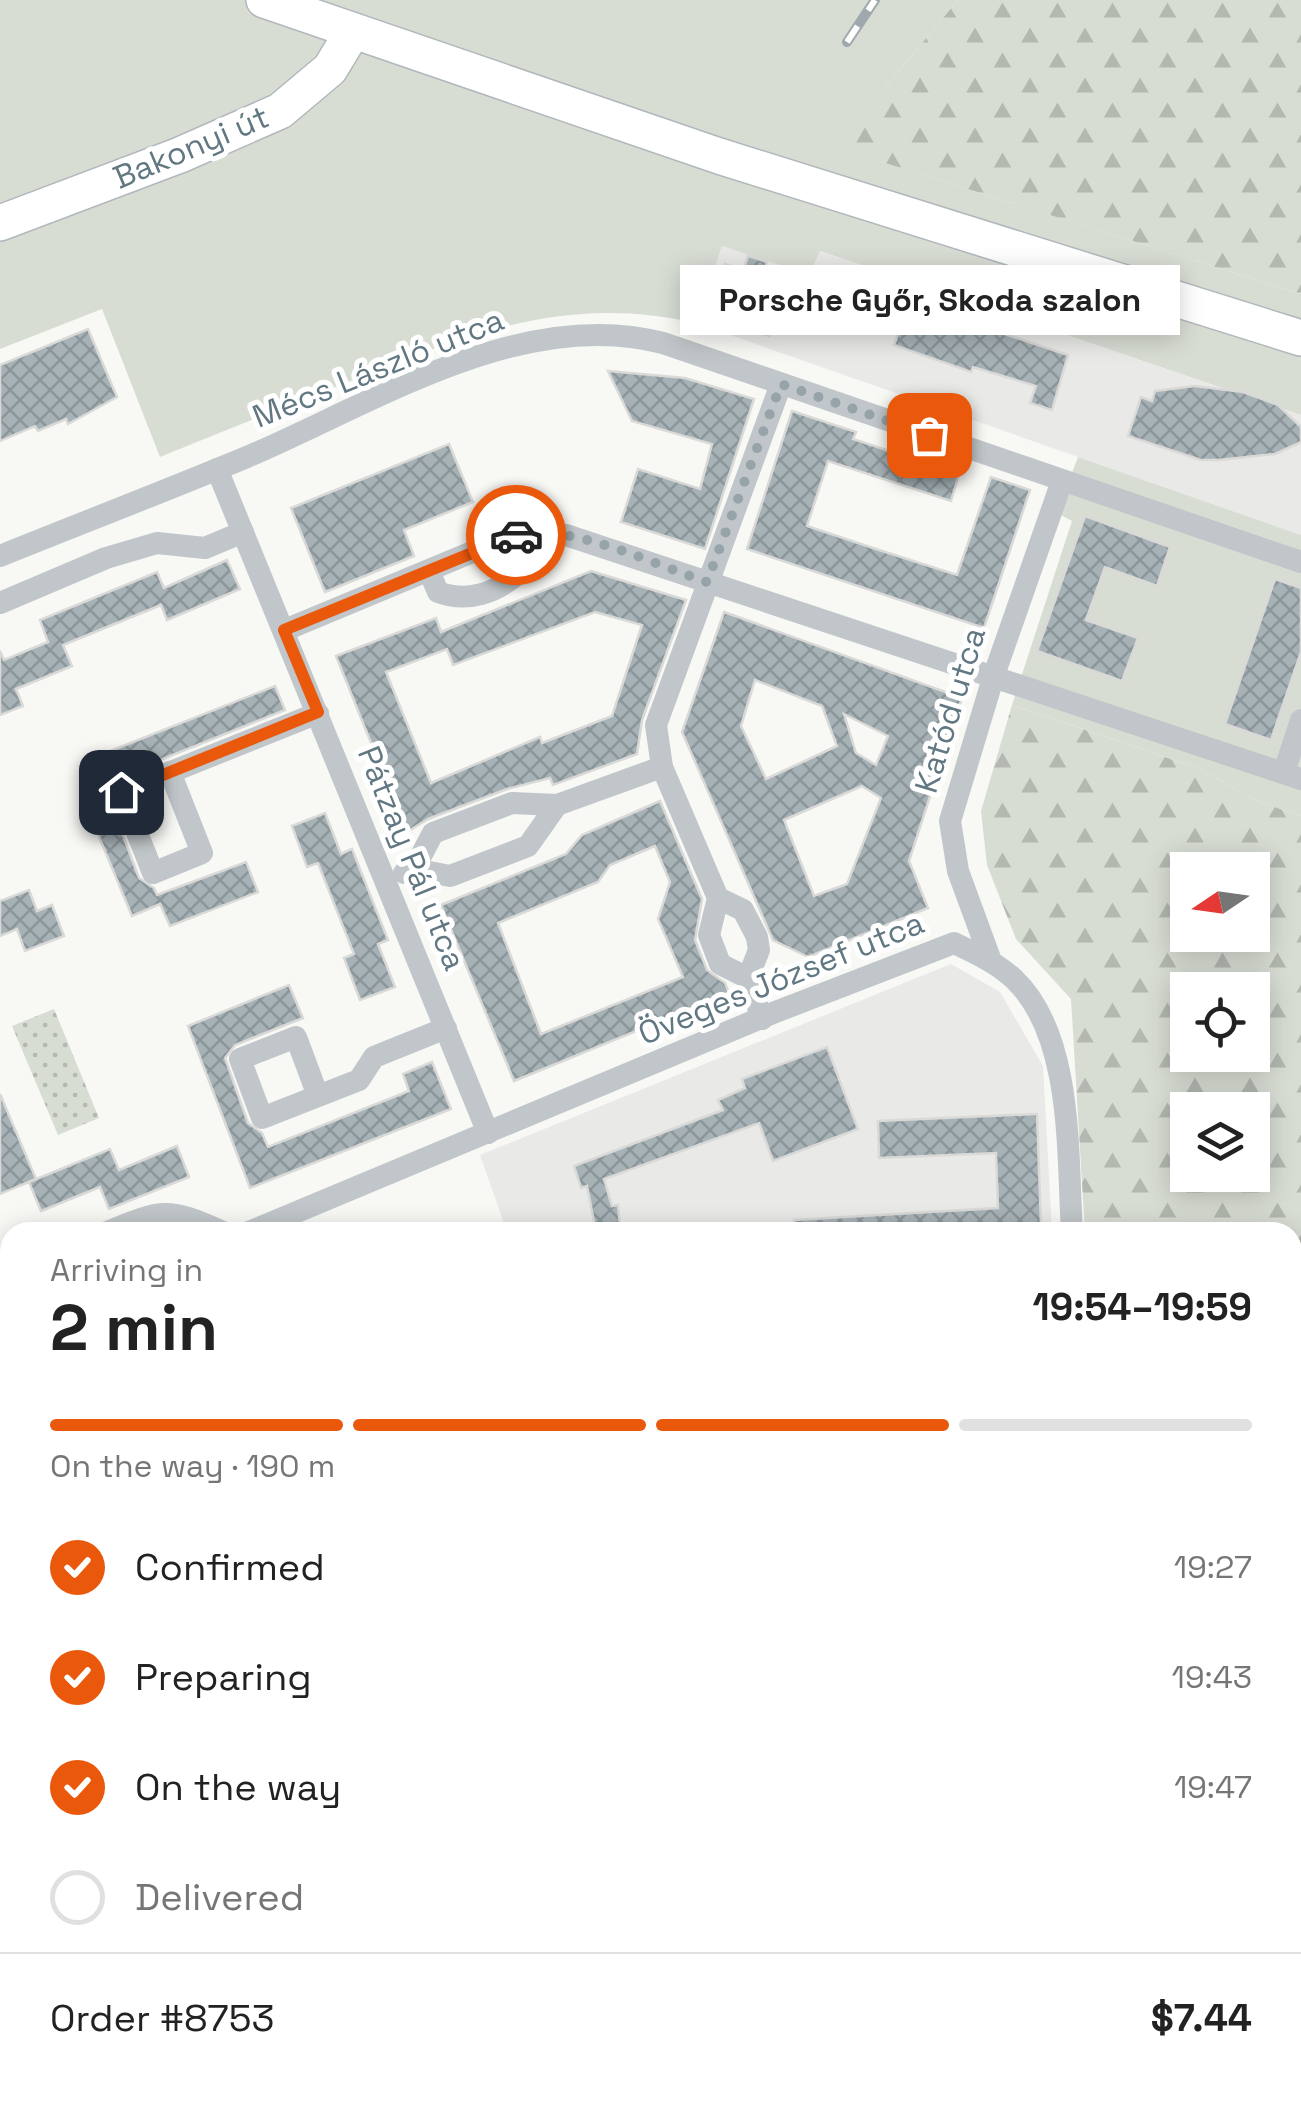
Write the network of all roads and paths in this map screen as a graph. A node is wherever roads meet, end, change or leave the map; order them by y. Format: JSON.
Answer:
{"nodes":[{"id":1,"x":264,"y":0,"type":"edge"},
{"id":2,"x":352,"y":31,"type":"junction"},
{"id":3,"x":0,"y":223,"type":"edge"},
{"id":4,"x":1301,"y":338,"type":"edge"},
{"id":5,"x":781,"y":384,"type":"junction"},
{"id":6,"x":217,"y":469,"type":"junction"},
{"id":7,"x":1062,"y":481,"type":"junction"},
{"id":8,"x":243,"y":532,"type":"junction"},
{"id":9,"x":518,"y":534,"type":"junction"},
{"id":10,"x":0,"y":556,"type":"edge"},
{"id":11,"x":1301,"y":562,"type":"edge"},
{"id":12,"x":428,"y":571,"type":"junction"},
{"id":13,"x":707,"y":582,"type":"junction"},
{"id":14,"x":0,"y":603,"type":"edge"},
{"id":15,"x":284,"y":630,"type":"junction"},
{"id":16,"x":994,"y":675,"type":"junction"},
{"id":17,"x":318,"y":712,"type":"junction"},
{"id":18,"x":1301,"y":720,"type":"edge"},
{"id":19,"x":662,"y":767,"type":"junction"},
{"id":20,"x":170,"y":772,"type":"dead end"},
{"id":21,"x":1292,"y":776,"type":"edge"},
{"id":22,"x":557,"y":806,"type":"junction"},
{"id":23,"x":414,"y":870,"type":"junction"},
{"id":24,"x":387,"y":880,"type":"junction"},
{"id":25,"x":718,"y":898,"type":"junction"},
{"id":26,"x":991,"y":961,"type":"junction"},
{"id":27,"x":748,"y":978,"type":"junction"},
{"id":28,"x":762,"y":1019,"type":"junction"},
{"id":29,"x":446,"y":1028,"type":"junction"},
{"id":30,"x":318,"y":1096,"type":"dead end"},
{"id":31,"x":488,"y":1133,"type":"junction"},
{"id":32,"x":132,"y":1222,"type":"edge"},
{"id":33,"x":200,"y":1222,"type":"edge"},
{"id":34,"x":274,"y":1222,"type":"edge"},
{"id":35,"x":1071,"y":1222,"type":"edge"}],
"edges":[{"from":1,"to":2,"type":"main road"},
{"from":2,"to":3,"type":"main road","name":"Bakonyi út"},
{"from":2,"to":4,"type":"main road"},
{"from":5,"to":6,"type":"street","name":"Mécs László utca"},
{"from":5,"to":7,"type":"street","name":"Mécs László utca"},
{"from":5,"to":13,"type":"street"},
{"from":6,"to":8,"type":"street","name":"Pátzay Pál utca"},
{"from":6,"to":10,"type":"street","name":"Mécs László utca"},
{"from":7,"to":11,"type":"street","name":"Mécs László utca"},
{"from":7,"to":16,"type":"street","name":"Katód utca"},
{"from":8,"to":14,"type":"street"},
{"from":8,"to":15,"type":"street","name":"Pátzay Pál utca"},
{"from":9,"to":12,"type":"street"},
{"from":9,"to":12,"type":"street"},
{"from":9,"to":13,"type":"street"},
{"from":12,"to":15,"type":"street"},
{"from":13,"to":16,"type":"street"},
{"from":13,"to":19,"type":"street"},
{"from":15,"to":17,"type":"street","name":"Pátzay Pál utca"},
{"from":16,"to":21,"type":"street"},
{"from":16,"to":26,"type":"street","name":"Katód utca"},
{"from":17,"to":20,"type":"street"},
{"from":17,"to":24,"type":"street","name":"Pátzay Pál utca"},
{"from":18,"to":21,"type":"street"},
{"from":19,"to":22,"type":"street"},
{"from":19,"to":25,"type":"street"},
{"from":22,"to":23,"type":"street"},
{"from":22,"to":23,"type":"street"},
{"from":23,"to":24,"type":"street"},
{"from":24,"to":29,"type":"street","name":"Pátzay Pál utca"},
{"from":25,"to":27,"type":"street"},
{"from":25,"to":27,"type":"street"},
{"from":26,"to":28,"type":"street","name":"Öveges József utca"},
{"from":26,"to":35,"type":"street","name":"Öveges József utca"},
{"from":27,"to":28,"type":"street"},
{"from":28,"to":31,"type":"street","name":"Öveges József utca"},
{"from":29,"to":30,"type":"street"},
{"from":29,"to":31,"type":"street","name":"Pátzay Pál utca"},
{"from":31,"to":34,"type":"street"},
{"from":32,"to":33,"type":"street"}]}
